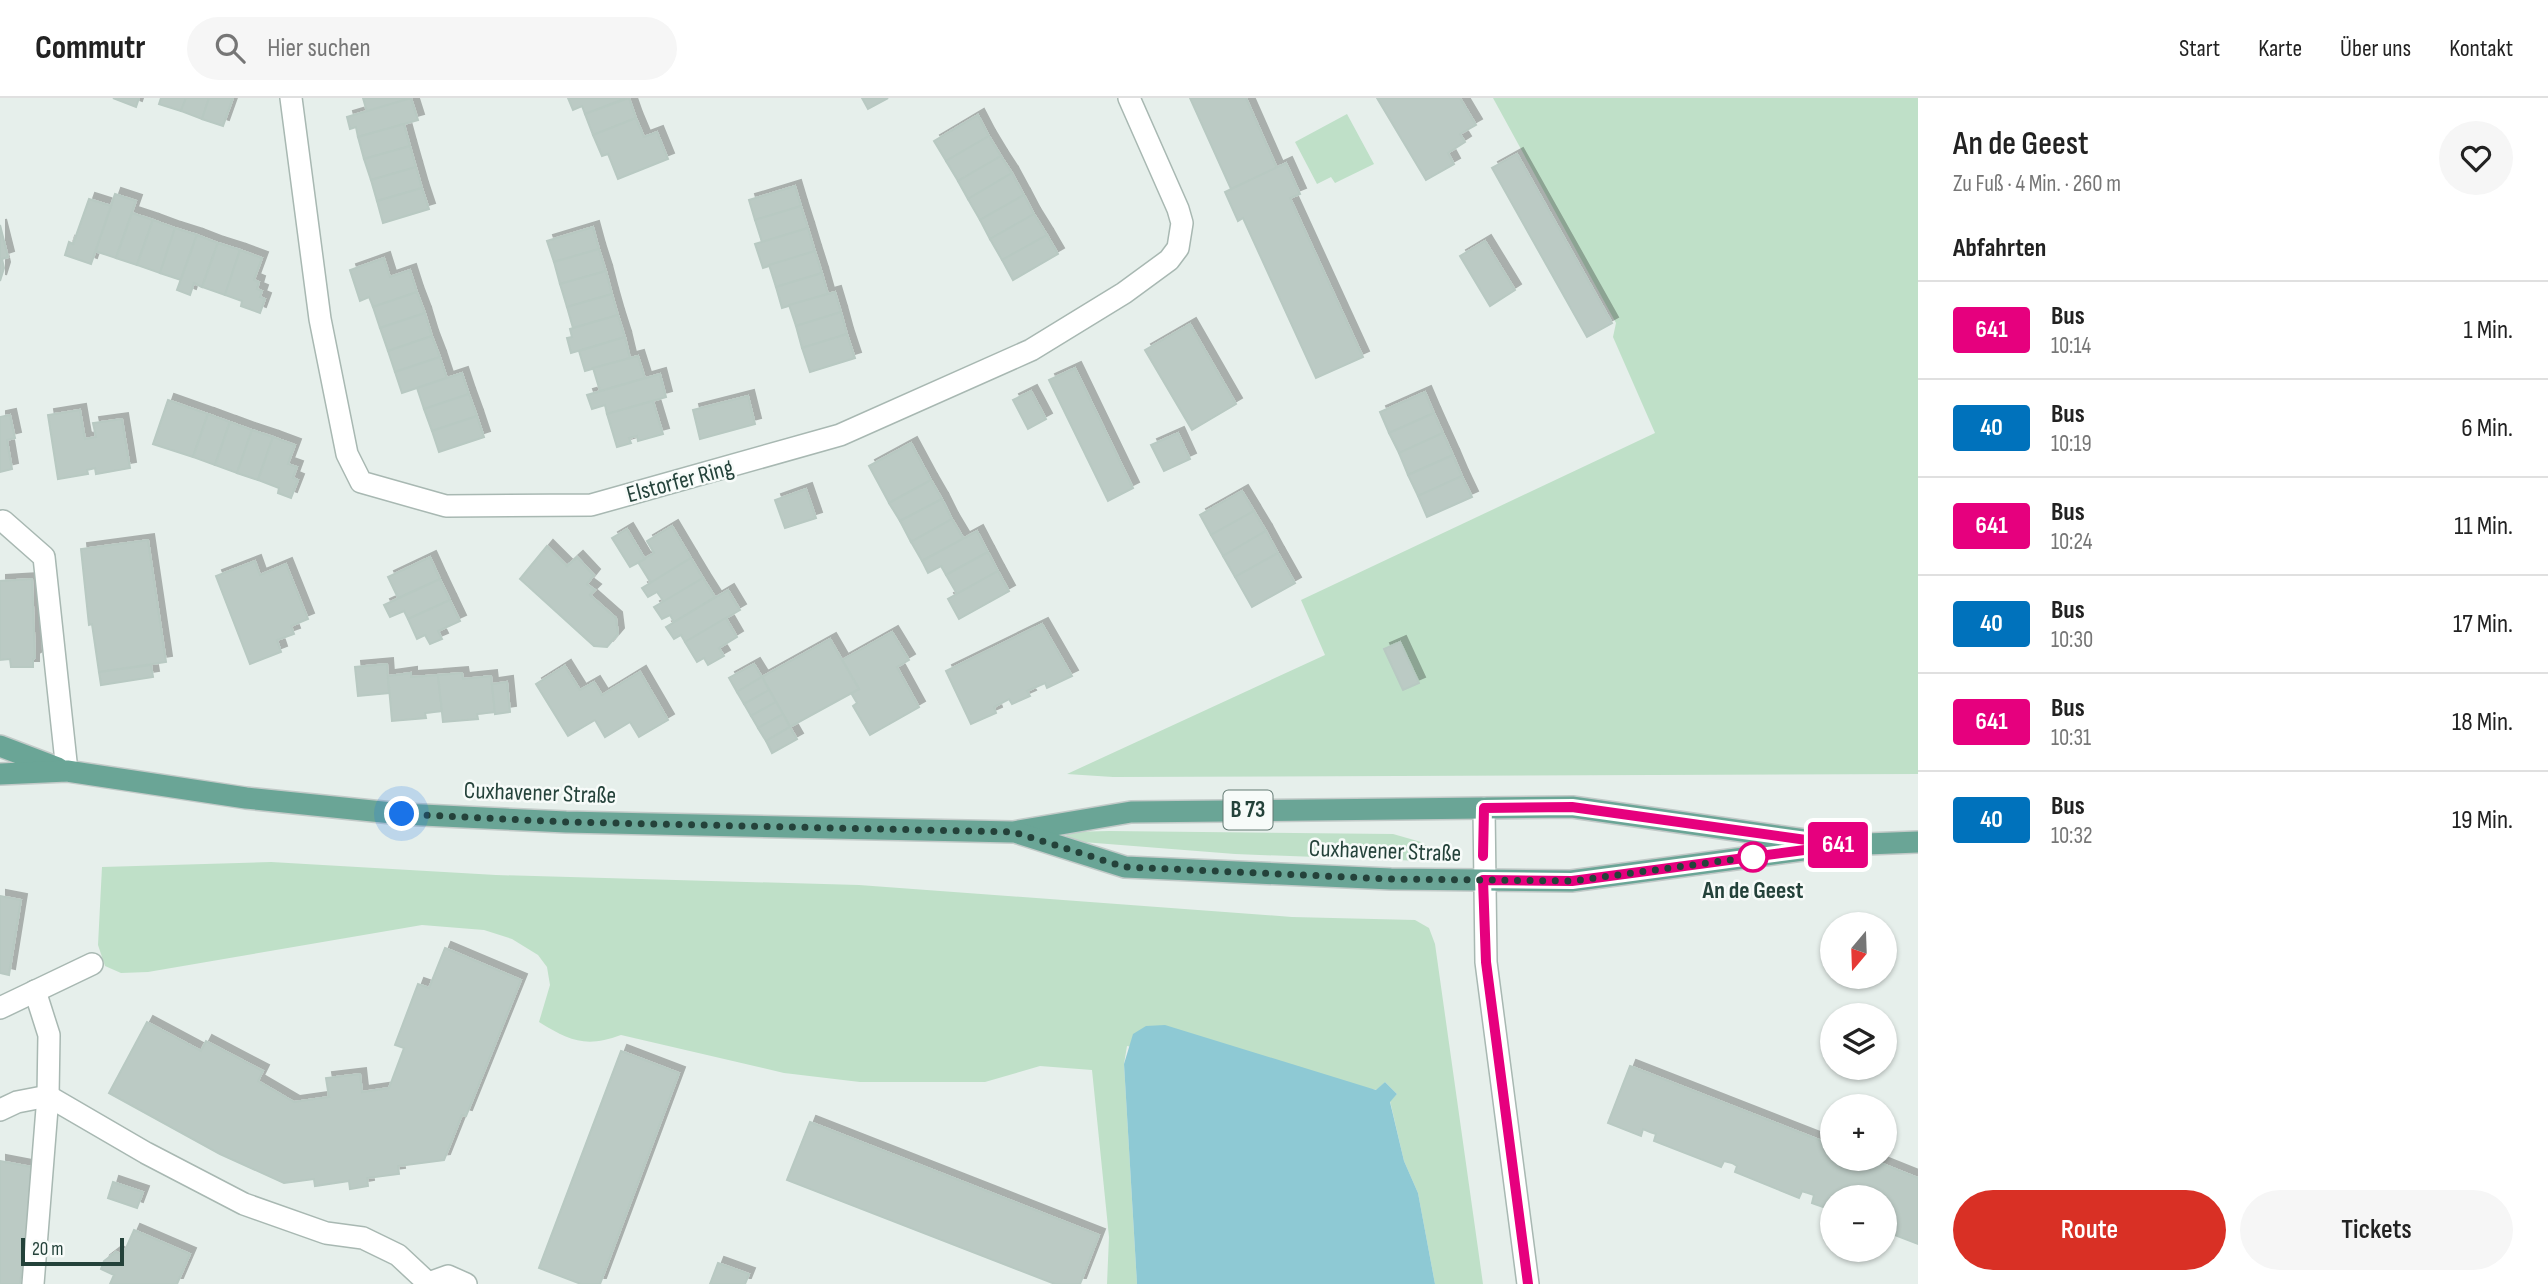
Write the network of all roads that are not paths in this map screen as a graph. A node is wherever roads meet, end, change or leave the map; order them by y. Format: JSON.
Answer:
{"nodes":[{"id":1,"x":291,"y":98,"type":"edge"},
{"id":2,"x":1129,"y":98,"type":"edge"},
{"id":3,"x":3,"y":521,"type":"dead end"},
{"id":4,"x":0,"y":746,"type":"edge"},
{"id":5,"x":67,"y":771,"type":"junction"},
{"id":6,"x":0,"y":775,"type":"edge"},
{"id":7,"x":1484,"y":808,"type":"junction"},
{"id":8,"x":1013,"y":832,"type":"junction"},
{"id":9,"x":1918,"y":842,"type":"edge"},
{"id":10,"x":1842,"y":845,"type":"junction"},
{"id":11,"x":1483,"y":880,"type":"junction"},
{"id":12,"x":92,"y":964,"type":"dead end"},
{"id":13,"x":35,"y":991,"type":"junction"},
{"id":14,"x":0,"y":1008,"type":"edge"},
{"id":15,"x":48,"y":1096,"type":"junction"},
{"id":16,"x":0,"y":1110,"type":"edge"},
{"id":17,"x":427,"y":1283,"type":"edge"},
{"id":18,"x":33,"y":1284,"type":"edge"},
{"id":19,"x":466,"y":1284,"type":"edge"},
{"id":20,"x":1528,"y":1284,"type":"edge"}],
"edges":[{"from":1,"to":2,"type":"street","name":"Elstorfer Ring"},
{"from":3,"to":5,"type":"street"},
{"from":4,"to":5,"type":"main road","name":"Cuxhavener Straße","number":"B 73"},
{"from":5,"to":6,"type":"main road","name":"Cuxhavener Straße","number":"B 73"},
{"from":5,"to":8,"type":"main road","name":"Cuxhavener Straße","number":"B 73"},
{"from":7,"to":8,"type":"main road","name":"Cuxhavener Straße","number":"B 73"},
{"from":7,"to":10,"type":"main road","name":"Cuxhavener Straße","number":"B 73"},
{"from":7,"to":11,"type":"street"},
{"from":8,"to":11,"type":"main road","name":"Cuxhavener Straße","number":"B 73"},
{"from":9,"to":10,"type":"main road","name":"Cuxhavener Straße","number":"B 73"},
{"from":10,"to":11,"type":"main road","name":"Cuxhavener Straße","number":"B 73"},
{"from":11,"to":20,"type":"street"},
{"from":12,"to":13,"type":"street"},
{"from":13,"to":14,"type":"street"},
{"from":13,"to":15,"type":"street"},
{"from":15,"to":16,"type":"street"},
{"from":15,"to":17,"type":"street"},
{"from":15,"to":18,"type":"street"},
{"from":17,"to":19,"type":"street"}]}
